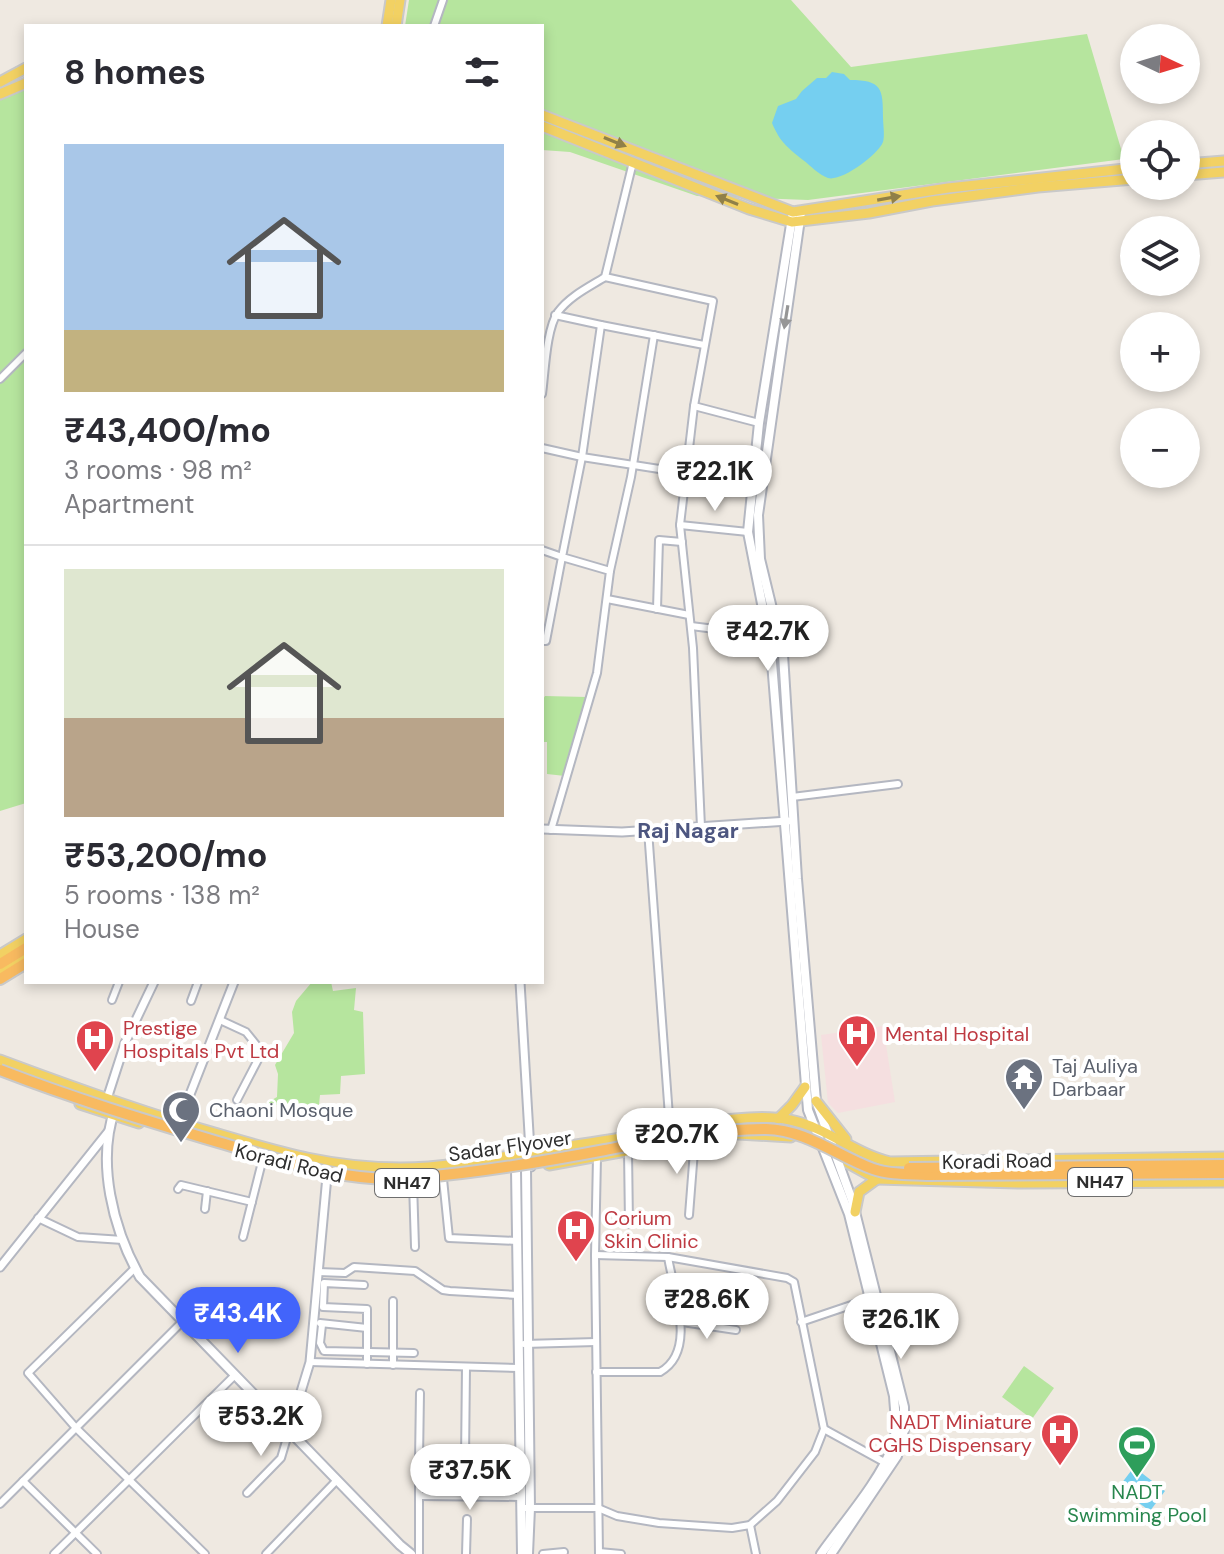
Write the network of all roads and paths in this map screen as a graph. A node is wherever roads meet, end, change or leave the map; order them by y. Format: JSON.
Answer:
{"nodes":[{"id":1,"x":391,"y":0,"type":"edge"},
{"id":2,"x":400,"y":0,"type":"edge"},
{"id":3,"x":443,"y":0,"type":"edge"},
{"id":4,"x":387,"y":24,"type":"edge"},
{"id":5,"x":396,"y":24,"type":"edge"},
{"id":6,"x":435,"y":24,"type":"edge"},
{"id":7,"x":24,"y":69,"type":"edge"},
{"id":8,"x":0,"y":82,"type":"edge"},
{"id":9,"x":24,"y":84,"type":"edge"},
{"id":10,"x":0,"y":94,"type":"edge"},
{"id":11,"x":544,"y":116,"type":"edge"},
{"id":12,"x":544,"y":127,"type":"edge"},
{"id":13,"x":1224,"y":161,"type":"edge"},
{"id":14,"x":633,"y":162,"type":"junction"},
{"id":15,"x":1200,"y":163,"type":"edge"},
{"id":16,"x":1120,"y":170,"type":"edge"},
{"id":17,"x":1224,"y":172,"type":"edge"},
{"id":18,"x":1200,"y":174,"type":"edge"},
{"id":19,"x":1120,"y":180,"type":"edge"},
{"id":20,"x":797,"y":217,"type":"junction"},
{"id":21,"x":605,"y":277,"type":"junction"},
{"id":22,"x":555,"y":315,"type":"junction"},
{"id":23,"x":601,"y":325,"type":"junction"},
{"id":24,"x":654,"y":335,"type":"junction"},
{"id":25,"x":704,"y":345,"type":"junction"},
{"id":26,"x":24,"y":355,"type":"edge"},
{"id":27,"x":0,"y":379,"type":"edge"},
{"id":28,"x":544,"y":379,"type":"edge"},
{"id":29,"x":694,"y":406,"type":"junction"},
{"id":30,"x":759,"y":423,"type":"junction"},
{"id":31,"x":544,"y":448,"type":"edge"},
{"id":32,"x":582,"y":457,"type":"junction"},
{"id":33,"x":631,"y":464,"type":"junction"},
{"id":34,"x":685,"y":473,"type":"junction"},
{"id":35,"x":680,"y":525,"type":"junction"},
{"id":36,"x":748,"y":532,"type":"junction"},
{"id":37,"x":682,"y":542,"type":"junction"},
{"id":38,"x":544,"y":551,"type":"edge"},
{"id":39,"x":562,"y":557,"type":"junction"},
{"id":40,"x":610,"y":571,"type":"junction"},
{"id":41,"x":607,"y":599,"type":"junction"},
{"id":42,"x":657,"y":609,"type":"junction"},
{"id":43,"x":689,"y":615,"type":"junction"},
{"id":44,"x":766,"y":625,"type":"junction"},
{"id":45,"x":691,"y":626,"type":"junction"},
{"id":46,"x":544,"y":641,"type":"edge"},
{"id":47,"x":898,"y":784,"type":"dead end"},
{"id":48,"x":792,"y":797,"type":"junction"},
{"id":49,"x":790,"y":821,"type":"junction"},
{"id":50,"x":701,"y":827,"type":"junction"},
{"id":51,"x":546,"y":829,"type":"edge"},
{"id":52,"x":648,"y":830,"type":"junction"},
{"id":53,"x":24,"y":940,"type":"edge"},
{"id":54,"x":24,"y":949,"type":"edge"},
{"id":55,"x":0,"y":955,"type":"edge"},
{"id":56,"x":24,"y":957,"type":"edge"},
{"id":57,"x":0,"y":964,"type":"edge"},
{"id":58,"x":24,"y":964,"type":"edge"},
{"id":59,"x":0,"y":972,"type":"edge"},
{"id":60,"x":0,"y":979,"type":"edge"},
{"id":61,"x":118,"y":984,"type":"edge"},
{"id":62,"x":153,"y":984,"type":"edge"},
{"id":63,"x":197,"y":984,"type":"edge"},
{"id":64,"x":233,"y":984,"type":"edge"},
{"id":65,"x":520,"y":984,"type":"edge"},
{"id":66,"x":112,"y":1000,"type":"dead end"},
{"id":67,"x":191,"y":1001,"type":"dead end"},
{"id":68,"x":220,"y":1020,"type":"junction"},
{"id":69,"x":0,"y":1067,"type":"edge"},
{"id":70,"x":805,"y":1087,"type":"junction"},
{"id":71,"x":237,"y":1100,"type":"dead end"},
{"id":72,"x":816,"y":1101,"type":"junction"},
{"id":73,"x":112,"y":1102,"type":"junction"},
{"id":74,"x":108,"y":1114,"type":"junction"},
{"id":75,"x":778,"y":1119,"type":"junction"},
{"id":76,"x":178,"y":1123,"type":"junction"},
{"id":77,"x":815,"y":1129,"type":"junction"},
{"id":78,"x":670,"y":1130,"type":"junction"},
{"id":79,"x":108,"y":1132,"type":"junction"},
{"id":80,"x":826,"y":1132,"type":"junction"},
{"id":81,"x":175,"y":1133,"type":"junction"},
{"id":82,"x":695,"y":1138,"type":"junction"},
{"id":83,"x":670,"y":1143,"type":"junction"},
{"id":84,"x":851,"y":1145,"type":"junction"},
{"id":85,"x":823,"y":1149,"type":"junction"},
{"id":86,"x":628,"y":1151,"type":"junction"},
{"id":87,"x":530,"y":1152,"type":"junction"},
{"id":88,"x":835,"y":1155,"type":"junction"},
{"id":89,"x":597,"y":1157,"type":"junction"},
{"id":90,"x":1224,"y":1157,"type":"edge"},
{"id":91,"x":263,"y":1158,"type":"junction"},
{"id":92,"x":1224,"y":1165,"type":"edge"},
{"id":93,"x":524,"y":1169,"type":"junction"},
{"id":94,"x":1224,"y":1173,"type":"edge"},
{"id":95,"x":327,"y":1176,"type":"junction"},
{"id":96,"x":443,"y":1179,"type":"junction"},
{"id":97,"x":877,"y":1179,"type":"junction"},
{"id":98,"x":1224,"y":1182,"type":"edge"},
{"id":99,"x":413,"y":1183,"type":"junction"},
{"id":100,"x":178,"y":1189,"type":"dead end"},
{"id":101,"x":207,"y":1191,"type":"junction"},
{"id":102,"x":252,"y":1202,"type":"junction"},
{"id":103,"x":205,"y":1209,"type":"dead end"},
{"id":104,"x":855,"y":1212,"type":"junction"},
{"id":105,"x":689,"y":1215,"type":"dead end"},
{"id":106,"x":38,"y":1218,"type":"junction"},
{"id":107,"x":629,"y":1224,"type":"dead end"},
{"id":108,"x":243,"y":1237,"type":"dead end"},
{"id":109,"x":123,"y":1240,"type":"junction"},
{"id":110,"x":517,"y":1241,"type":"junction"},
{"id":111,"x":415,"y":1247,"type":"dead end"},
{"id":112,"x":595,"y":1255,"type":"junction"},
{"id":113,"x":668,"y":1257,"type":"junction"},
{"id":114,"x":0,"y":1267,"type":"edge"},
{"id":115,"x":135,"y":1268,"type":"junction"},
{"id":116,"x":318,"y":1272,"type":"junction"},
{"id":117,"x":364,"y":1285,"type":"dead end"},
{"id":118,"x":518,"y":1295,"type":"junction"},
{"id":119,"x":873,"y":1298,"type":"junction"},
{"id":120,"x":393,"y":1301,"type":"dead end"},
{"id":121,"x":324,"y":1308,"type":"junction"},
{"id":122,"x":314,"y":1318,"type":"junction"},
{"id":123,"x":183,"y":1321,"type":"junction"},
{"id":124,"x":682,"y":1322,"type":"junction"},
{"id":125,"x":801,"y":1322,"type":"junction"},
{"id":126,"x":324,"y":1326,"type":"junction"},
{"id":127,"x":367,"y":1328,"type":"junction"},
{"id":128,"x":736,"y":1330,"type":"dead end"},
{"id":129,"x":596,"y":1342,"type":"junction"},
{"id":130,"x":523,"y":1344,"type":"junction"},
{"id":131,"x":367,"y":1352,"type":"junction"},
{"id":132,"x":393,"y":1352,"type":"junction"},
{"id":133,"x":414,"y":1353,"type":"dead end"},
{"id":134,"x":310,"y":1362,"type":"junction"},
{"id":135,"x":367,"y":1364,"type":"junction"},
{"id":136,"x":393,"y":1365,"type":"junction"},
{"id":137,"x":466,"y":1367,"type":"junction"},
{"id":138,"x":519,"y":1368,"type":"junction"},
{"id":139,"x":596,"y":1372,"type":"junction"},
{"id":140,"x":235,"y":1375,"type":"junction"},
{"id":141,"x":420,"y":1393,"type":"dead end"},
{"id":142,"x":904,"y":1418,"type":"junction"},
{"id":143,"x":76,"y":1428,"type":"junction"},
{"id":144,"x":824,"y":1429,"type":"junction"},
{"id":145,"x":289,"y":1431,"type":"junction"},
{"id":146,"x":419,"y":1460,"type":"junction"},
{"id":147,"x":465,"y":1460,"type":"junction"},
{"id":148,"x":520,"y":1460,"type":"junction"},
{"id":149,"x":884,"y":1462,"type":"junction"},
{"id":150,"x":129,"y":1480,"type":"junction"},
{"id":151,"x":337,"y":1480,"type":"junction"},
{"id":152,"x":23,"y":1481,"type":"junction"},
{"id":153,"x":247,"y":1493,"type":"dead end"},
{"id":154,"x":419,"y":1496,"type":"junction"},
{"id":155,"x":522,"y":1497,"type":"junction"},
{"id":156,"x":0,"y":1504,"type":"edge"},
{"id":157,"x":526,"y":1508,"type":"junction"},
{"id":158,"x":598,"y":1508,"type":"junction"},
{"id":159,"x":467,"y":1519,"type":"dead end"},
{"id":160,"x":750,"y":1525,"type":"junction"},
{"id":161,"x":75,"y":1533,"type":"junction"},
{"id":162,"x":564,"y":1552,"type":"edge"},
{"id":163,"x":599,"y":1553,"type":"edge"},
{"id":164,"x":54,"y":1554,"type":"edge"},
{"id":165,"x":97,"y":1554,"type":"edge"},
{"id":166,"x":205,"y":1554,"type":"edge"},
{"id":167,"x":266,"y":1554,"type":"edge"},
{"id":168,"x":411,"y":1554,"type":"edge"},
{"id":169,"x":419,"y":1554,"type":"edge"},
{"id":170,"x":466,"y":1554,"type":"edge"},
{"id":171,"x":525,"y":1554,"type":"edge"},
{"id":172,"x":543,"y":1554,"type":"edge"},
{"id":173,"x":621,"y":1554,"type":"edge"},
{"id":174,"x":756,"y":1554,"type":"edge"},
{"id":175,"x":821,"y":1554,"type":"edge"},
{"id":176,"x":831,"y":1554,"type":"edge"}],
"edges":[{"from":1,"to":4,"type":"main road"},
{"from":2,"to":5,"type":"main road"},
{"from":3,"to":6,"type":"street"},
{"from":7,"to":8,"type":"main road"},
{"from":9,"to":10,"type":"main road"},
{"from":11,"to":20,"type":"main road","one_way":true},
{"from":12,"to":14,"type":"main road"},
{"from":13,"to":15,"type":"main road"},
{"from":20,"to":14,"type":"main road","one_way":true},
{"from":14,"to":21,"type":"street"},
{"from":20,"to":16,"type":"main road","one_way":true},
{"from":17,"to":18,"type":"main road"},
{"from":19,"to":20,"type":"main road"},
{"from":20,"to":30,"type":"main road"},
{"from":20,"to":48,"type":"main road","one_way":true},
{"from":21,"to":22,"type":"street"},
{"from":21,"to":25,"type":"street"},
{"from":22,"to":23,"type":"street"},
{"from":22,"to":28,"type":"street"},
{"from":23,"to":24,"type":"street"},
{"from":23,"to":32,"type":"street"},
{"from":24,"to":25,"type":"street"},
{"from":24,"to":33,"type":"street"},
{"from":25,"to":29,"type":"street"},
{"from":26,"to":27,"type":"street"},
{"from":29,"to":30,"type":"street"},
{"from":29,"to":34,"type":"street"},
{"from":30,"to":36,"type":"main road"},
{"from":31,"to":32,"type":"street"},
{"from":32,"to":33,"type":"street"},
{"from":32,"to":39,"type":"street"},
{"from":33,"to":34,"type":"street"},
{"from":33,"to":40,"type":"street"},
{"from":34,"to":35,"type":"street"},
{"from":35,"to":36,"type":"street"},
{"from":35,"to":37,"type":"street"},
{"from":36,"to":44,"type":"main road"},
{"from":37,"to":42,"type":"street"},
{"from":37,"to":43,"type":"street"},
{"from":38,"to":39,"type":"street"},
{"from":39,"to":40,"type":"street"},
{"from":39,"to":46,"type":"street"},
{"from":40,"to":41,"type":"street"},
{"from":41,"to":42,"type":"street"},
{"from":41,"to":51,"type":"street"},
{"from":42,"to":43,"type":"street"},
{"from":43,"to":45,"type":"street"},
{"from":44,"to":45,"type":"street"},
{"from":44,"to":49,"type":"main road"},
{"from":45,"to":50,"type":"street"},
{"from":47,"to":48,"type":"street"},
{"from":48,"to":49,"type":"main road"},
{"from":49,"to":50,"type":"street"},
{"from":49,"to":70,"type":"main road"},
{"from":49,"to":72,"type":"main road"},
{"from":50,"to":52,"type":"street"},
{"from":51,"to":52,"type":"street"},
{"from":52,"to":78,"type":"street"},
{"from":53,"to":55,"type":"main road"},
{"from":54,"to":57,"type":"highway"},
{"from":56,"to":59,"type":"main road"},
{"from":58,"to":60,"type":"highway"},
{"from":61,"to":66,"type":"street"},
{"from":62,"to":73,"type":"street"},
{"from":63,"to":67,"type":"street"},
{"from":64,"to":68,"type":"street"},
{"from":65,"to":87,"type":"street"},
{"from":68,"to":71,"type":"street"},
{"from":68,"to":76,"type":"street"},
{"from":69,"to":73,"type":"main road","name":"Koradi Road"},
{"from":69,"to":74,"type":"main road","name":"Koradi Road","number":"NH47"},
{"from":69,"to":92,"type":"highway","name":"Sadar Flyover","number":"NH47","bridge":true},
{"from":69,"to":94,"type":"highway","name":"Sadar Flyover","number":"NH47","bridge":true},
{"from":70,"to":75,"type":"main road"},
{"from":70,"to":77,"type":"main road"},
{"from":72,"to":80,"type":"main road"},
{"from":72,"to":84,"type":"main road"},
{"from":73,"to":74,"type":"main road"},
{"from":73,"to":76,"type":"main road","name":"Koradi Road"},
{"from":74,"to":79,"type":"main road"},
{"from":74,"to":81,"type":"main road","name":"Koradi Road","number":"NH47"},
{"from":75,"to":77,"type":"main road","name":"Koradi Road"},
{"from":75,"to":78,"type":"main road","name":"Koradi Road"},
{"from":76,"to":81,"type":"street"},
{"from":76,"to":87,"type":"main road","name":"Koradi Road"},
{"from":77,"to":80,"type":"main road","name":"Koradi Road"},
{"from":77,"to":85,"type":"main road"},
{"from":78,"to":83,"type":"street"},
{"from":78,"to":87,"type":"main road","name":"Koradi Road"},
{"from":79,"to":106,"type":"street"},
{"from":79,"to":109,"type":"main road"},
{"from":80,"to":84,"type":"main road","name":"Koradi Road"},
{"from":80,"to":88,"type":"main road"},
{"from":81,"to":91,"type":"main road","name":"Koradi Road","number":"NH47"},
{"from":82,"to":83,"type":"main road","name":"Koradi Road","number":"NH47"},
{"from":82,"to":85,"type":"main road","name":"Koradi Road","number":"NH47"},
{"from":82,"to":105,"type":"street"},
{"from":83,"to":86,"type":"main road","name":"Koradi Road","number":"NH47"},
{"from":84,"to":90,"type":"main road","name":"Koradi Road"},
{"from":85,"to":88,"type":"main road","number":"NH47"},
{"from":85,"to":119,"type":"main road"},
{"from":86,"to":89,"type":"main road","name":"Koradi Road","number":"NH47"},
{"from":86,"to":107,"type":"street"},
{"from":87,"to":93,"type":"street"},
{"from":88,"to":97,"type":"main road","name":"Koradi Road","number":"NH47"},
{"from":88,"to":104,"type":"main road"},
{"from":89,"to":93,"type":"main road","name":"Koradi Road","number":"NH47"},
{"from":89,"to":112,"type":"street"},
{"from":91,"to":95,"type":"main road","name":"Koradi Road","number":"NH47"},
{"from":91,"to":102,"type":"street"},
{"from":93,"to":96,"type":"main road","name":"Koradi Road","number":"NH47"},
{"from":93,"to":110,"type":"main road"},
{"from":93,"to":130,"type":"main road"},
{"from":95,"to":99,"type":"main road","name":"Koradi Road","number":"NH47"},
{"from":95,"to":116,"type":"street"},
{"from":96,"to":99,"type":"main road","name":"Koradi Road","number":"NH47"},
{"from":96,"to":110,"type":"street"},
{"from":97,"to":98,"type":"main road","name":"Koradi Road","number":"NH47"},
{"from":97,"to":104,"type":"main road"},
{"from":99,"to":111,"type":"street"},
{"from":100,"to":101,"type":"street"},
{"from":101,"to":102,"type":"street"},
{"from":101,"to":103,"type":"street"},
{"from":102,"to":108,"type":"street"},
{"from":104,"to":119,"type":"main road"},
{"from":106,"to":109,"type":"street"},
{"from":106,"to":114,"type":"street"},
{"from":109,"to":115,"type":"main road"},
{"from":110,"to":118,"type":"main road"},
{"from":112,"to":113,"type":"street"},
{"from":112,"to":129,"type":"street"},
{"from":113,"to":124,"type":"street"},
{"from":113,"to":125,"type":"street"},
{"from":115,"to":123,"type":"main road"},
{"from":115,"to":143,"type":"street"},
{"from":116,"to":118,"type":"street"},
{"from":116,"to":122,"type":"street"},
{"from":117,"to":121,"type":"street"},
{"from":118,"to":130,"type":"main road"},
{"from":119,"to":125,"type":"street"},
{"from":119,"to":142,"type":"main road"},
{"from":120,"to":132,"type":"street"},
{"from":121,"to":122,"type":"street"},
{"from":121,"to":126,"type":"street"},
{"from":121,"to":127,"type":"street"},
{"from":122,"to":126,"type":"street"},
{"from":122,"to":134,"type":"street"},
{"from":123,"to":140,"type":"main road"},
{"from":123,"to":143,"type":"street"},
{"from":124,"to":128,"type":"street"},
{"from":124,"to":139,"type":"street"},
{"from":125,"to":144,"type":"street"},
{"from":126,"to":127,"type":"street"},
{"from":126,"to":131,"type":"street"},
{"from":127,"to":131,"type":"street"},
{"from":129,"to":130,"type":"street"},
{"from":129,"to":139,"type":"street"},
{"from":130,"to":138,"type":"main road"},
{"from":130,"to":157,"type":"main road"},
{"from":131,"to":132,"type":"street"},
{"from":131,"to":135,"type":"street"},
{"from":132,"to":133,"type":"street"},
{"from":132,"to":136,"type":"street"},
{"from":134,"to":135,"type":"street"},
{"from":134,"to":145,"type":"street"},
{"from":135,"to":136,"type":"street"},
{"from":136,"to":137,"type":"street"},
{"from":137,"to":138,"type":"street"},
{"from":137,"to":147,"type":"street"},
{"from":138,"to":148,"type":"main road"},
{"from":139,"to":158,"type":"street"},
{"from":140,"to":145,"type":"main road"},
{"from":140,"to":150,"type":"street"},
{"from":141,"to":146,"type":"street"},
{"from":142,"to":149,"type":"main road"},
{"from":142,"to":176,"type":"main road"},
{"from":143,"to":150,"type":"street"},
{"from":143,"to":152,"type":"street"},
{"from":144,"to":149,"type":"street"},
{"from":144,"to":160,"type":"street"},
{"from":145,"to":151,"type":"main road"},
{"from":145,"to":153,"type":"street"},
{"from":146,"to":147,"type":"street"},
{"from":146,"to":154,"type":"street"},
{"from":147,"to":148,"type":"street"},
{"from":148,"to":155,"type":"main road"},
{"from":149,"to":175,"type":"main road"},
{"from":150,"to":161,"type":"street"},
{"from":150,"to":166,"type":"street"},
{"from":151,"to":167,"type":"street"},
{"from":151,"to":168,"type":"main road"},
{"from":152,"to":156,"type":"street"},
{"from":152,"to":161,"type":"street"},
{"from":154,"to":155,"type":"street"},
{"from":154,"to":169,"type":"street"},
{"from":155,"to":157,"type":"main road"},
{"from":157,"to":158,"type":"street"},
{"from":157,"to":171,"type":"main road"},
{"from":158,"to":160,"type":"street"},
{"from":158,"to":163,"type":"street"},
{"from":159,"to":170,"type":"street"},
{"from":160,"to":174,"type":"street"},
{"from":161,"to":164,"type":"street"},
{"from":161,"to":165,"type":"street"},
{"from":162,"to":172,"type":"street"},
{"from":163,"to":173,"type":"street"}]}
